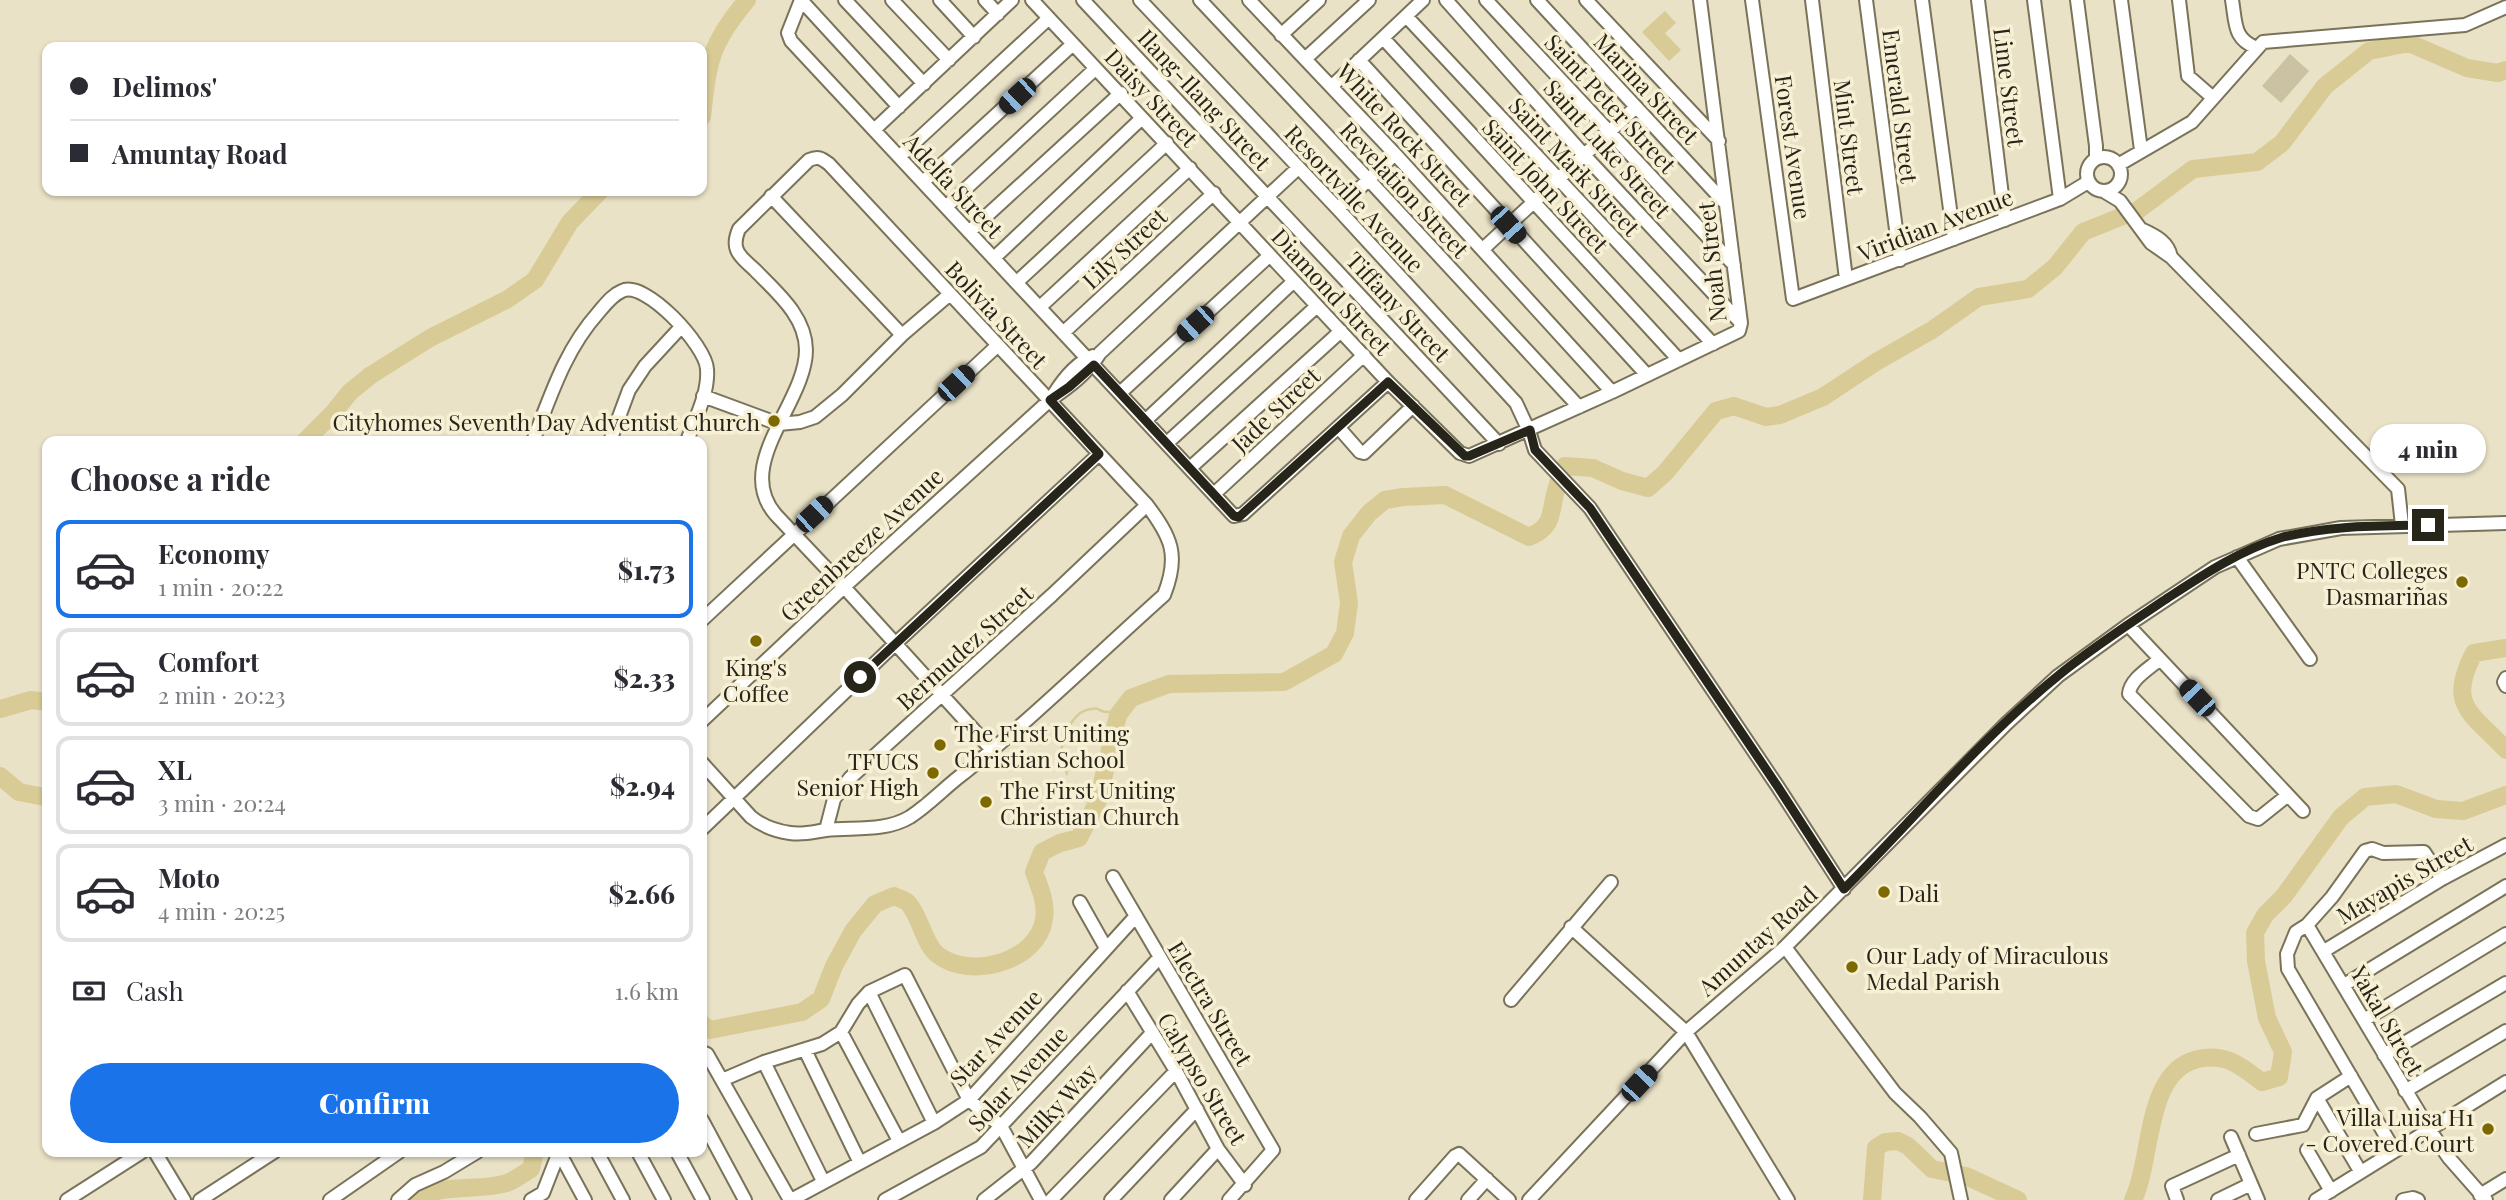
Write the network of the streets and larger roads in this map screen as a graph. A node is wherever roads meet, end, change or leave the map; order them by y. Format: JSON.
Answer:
{"nodes":[{"id":1,"x":801,"y":0,"type":"edge"},
{"id":2,"x":845,"y":0,"type":"edge"},
{"id":3,"x":892,"y":0,"type":"edge"},
{"id":4,"x":940,"y":0,"type":"edge"},
{"id":5,"x":985,"y":0,"type":"edge"},
{"id":6,"x":1012,"y":0,"type":"edge"},
{"id":7,"x":1032,"y":0,"type":"edge"},
{"id":8,"x":1083,"y":0,"type":"edge"},
{"id":9,"x":1140,"y":0,"type":"edge"},
{"id":10,"x":1200,"y":0,"type":"edge"},
{"id":11,"x":1249,"y":0,"type":"edge"},
{"id":12,"x":1270,"y":0,"type":"edge"},
{"id":13,"x":1319,"y":0,"type":"edge"},
{"id":14,"x":1369,"y":0,"type":"edge"},
{"id":15,"x":1423,"y":0,"type":"edge"},
{"id":16,"x":1446,"y":0,"type":"edge"},
{"id":17,"x":1486,"y":0,"type":"edge"},
{"id":18,"x":1536,"y":0,"type":"edge"},
{"id":19,"x":1586,"y":0,"type":"edge"},
{"id":20,"x":1700,"y":0,"type":"edge"},
{"id":21,"x":1752,"y":0,"type":"edge"},
{"id":22,"x":1811,"y":0,"type":"edge"},
{"id":23,"x":1866,"y":0,"type":"edge"},
{"id":24,"x":1923,"y":0,"type":"edge"},
{"id":25,"x":1978,"y":0,"type":"edge"},
{"id":26,"x":2035,"y":0,"type":"edge"},
{"id":27,"x":2077,"y":0,"type":"edge"},
{"id":28,"x":2121,"y":0,"type":"edge"},
{"id":29,"x":2179,"y":0,"type":"edge"},
{"id":30,"x":2232,"y":0,"type":"edge"},
{"id":31,"x":2488,"y":0,"type":"edge"},
{"id":32,"x":1259,"y":10,"type":"junction"},
{"id":33,"x":2500,"y":10,"type":"edge"},
{"id":34,"x":998,"y":14,"type":"junction"},
{"id":35,"x":1406,"y":16,"type":"junction"},
{"id":36,"x":1049,"y":18,"type":"junction"},
{"id":37,"x":1281,"y":35,"type":"junction"},
{"id":38,"x":974,"y":37,"type":"junction"},
{"id":39,"x":1383,"y":38,"type":"junction"},
{"id":40,"x":1073,"y":44,"type":"junction"},
{"id":41,"x":2257,"y":48,"type":"junction"},
{"id":42,"x":949,"y":60,"type":"junction"},
{"id":43,"x":1306,"y":60,"type":"junction"},
{"id":44,"x":1359,"y":60,"type":"junction"},
{"id":45,"x":1095,"y":69,"type":"junction"},
{"id":46,"x":924,"y":84,"type":"junction"},
{"id":47,"x":1332,"y":86,"type":"junction"},
{"id":48,"x":1121,"y":93,"type":"junction"},
{"id":49,"x":2212,"y":97,"type":"junction"},
{"id":50,"x":899,"y":107,"type":"junction"},
{"id":51,"x":1636,"y":107,"type":"junction"},
{"id":52,"x":1142,"y":118,"type":"junction"},
{"id":53,"x":874,"y":131,"type":"junction"},
{"id":54,"x":1609,"y":132,"type":"junction"},
{"id":55,"x":1719,"y":141,"type":"junction"},
{"id":56,"x":1167,"y":143,"type":"junction"},
{"id":57,"x":2141,"y":150,"type":"junction"},
{"id":58,"x":1395,"y":154,"type":"junction"},
{"id":59,"x":1584,"y":155,"type":"junction"},
{"id":60,"x":899,"y":157,"type":"junction"},
{"id":61,"x":2095,"y":159,"type":"junction"},
{"id":62,"x":2118,"y":165,"type":"junction"},
{"id":63,"x":1190,"y":168,"type":"junction"},
{"id":64,"x":1298,"y":168,"type":"junction"},
{"id":65,"x":1368,"y":178,"type":"junction"},
{"id":66,"x":1558,"y":179,"type":"junction"},
{"id":67,"x":923,"y":182,"type":"junction"},
{"id":68,"x":2088,"y":182,"type":"junction"},
{"id":69,"x":2118,"y":184,"type":"junction"},
{"id":70,"x":2105,"y":192,"type":"junction"},
{"id":71,"x":1214,"y":193,"type":"junction"},
{"id":72,"x":771,"y":196,"type":"junction"},
{"id":73,"x":1268,"y":196,"type":"junction"},
{"id":74,"x":2060,"y":199,"type":"junction"},
{"id":75,"x":1533,"y":202,"type":"junction"},
{"id":76,"x":2122,"y":203,"type":"junction"},
{"id":77,"x":1726,"y":204,"type":"junction"},
{"id":78,"x":946,"y":207,"type":"junction"},
{"id":79,"x":1338,"y":209,"type":"junction"},
{"id":80,"x":2005,"y":220,"type":"junction"},
{"id":81,"x":1241,"y":223,"type":"junction"},
{"id":82,"x":1508,"y":225,"type":"junction"},
{"id":83,"x":969,"y":232,"type":"junction"},
{"id":84,"x":1954,"y":239,"type":"junction"},
{"id":85,"x":1483,"y":249,"type":"junction"},
{"id":86,"x":1269,"y":256,"type":"junction"},
{"id":87,"x":994,"y":258,"type":"junction"},
{"id":88,"x":1900,"y":260,"type":"junction"},
{"id":89,"x":1735,"y":266,"type":"junction"},
{"id":90,"x":1846,"y":279,"type":"junction"},
{"id":91,"x":1294,"y":281,"type":"junction"},
{"id":92,"x":1017,"y":282,"type":"junction"},
{"id":93,"x":950,"y":295,"type":"junction"},
{"id":94,"x":1793,"y":299,"type":"joint"},
{"id":95,"x":1317,"y":306,"type":"junction"},
{"id":96,"x":1040,"y":307,"type":"junction"},
{"id":97,"x":1741,"y":323,"type":"junction"},
{"id":98,"x":681,"y":327,"type":"junction"},
{"id":99,"x":1341,"y":331,"type":"junction"},
{"id":100,"x":1063,"y":333,"type":"junction"},
{"id":101,"x":902,"y":335,"type":"junction"},
{"id":102,"x":1713,"y":344,"type":"junction"},
{"id":103,"x":997,"y":346,"type":"junction"},
{"id":104,"x":1364,"y":355,"type":"junction"},
{"id":105,"x":1093,"y":359,"type":"junction"},
{"id":106,"x":1679,"y":360,"type":"junction"},
{"id":107,"x":1647,"y":375,"type":"junction"},
{"id":108,"x":1388,"y":382,"type":"junction"},
{"id":109,"x":1120,"y":393,"type":"junction"},
{"id":110,"x":1612,"y":393,"type":"junction"},
{"id":111,"x":703,"y":396,"type":"junction"},
{"id":112,"x":1050,"y":400,"type":"junction"},
{"id":113,"x":1413,"y":406,"type":"junction"},
{"id":114,"x":1579,"y":407,"type":"junction"},
{"id":115,"x":1146,"y":420,"type":"junction"},
{"id":116,"x":779,"y":424,"type":"junction"},
{"id":117,"x":1339,"y":428,"type":"junction"},
{"id":118,"x":1530,"y":430,"type":"junction"},
{"id":119,"x":535,"y":436,"type":"edge"},
{"id":120,"x":612,"y":436,"type":"edge"},
{"id":121,"x":689,"y":436,"type":"edge"},
{"id":122,"x":1167,"y":443,"type":"junction"},
{"id":123,"x":1499,"y":444,"type":"junction"},
{"id":124,"x":1099,"y":454,"type":"junction"},
{"id":125,"x":1190,"y":468,"type":"junction"},
{"id":126,"x":1214,"y":494,"type":"junction"},
{"id":127,"x":1147,"y":505,"type":"junction"},
{"id":128,"x":2506,"y":523,"type":"edge"},
{"id":129,"x":2402,"y":525,"type":"junction"},
{"id":130,"x":794,"y":533,"type":"junction"},
{"id":131,"x":2237,"y":557,"type":"junction"},
{"id":132,"x":844,"y":587,"type":"junction"},
{"id":133,"x":707,"y":615,"type":"edge"},
{"id":134,"x":2128,"y":625,"type":"junction"},
{"id":135,"x":896,"y":643,"type":"junction"},
{"id":136,"x":2160,"y":659,"type":"junction"},
{"id":137,"x":2310,"y":659,"type":"dead end"},
{"id":138,"x":2506,"y":678,"type":"edge"},
{"id":139,"x":2506,"y":686,"type":"edge"},
{"id":140,"x":944,"y":694,"type":"junction"},
{"id":141,"x":707,"y":716,"type":"edge"},
{"id":142,"x":992,"y":750,"type":"junction"},
{"id":143,"x":707,"y":768,"type":"edge"},
{"id":144,"x":2288,"y":795,"type":"junction"},
{"id":145,"x":735,"y":799,"type":"junction"},
{"id":146,"x":2303,"y":811,"type":"dead end"},
{"id":147,"x":707,"y":825,"type":"edge"},
{"id":148,"x":826,"y":830,"type":"junction"},
{"id":149,"x":2506,"y":845,"type":"edge"},
{"id":150,"x":1113,"y":877,"type":"dead end"},
{"id":151,"x":2442,"y":879,"type":"junction"},
{"id":152,"x":1611,"y":882,"type":"dead end"},
{"id":153,"x":2506,"y":886,"type":"edge"},
{"id":154,"x":1844,"y":889,"type":"junction"},
{"id":155,"x":1080,"y":902,"type":"dead end"},
{"id":156,"x":1136,"y":916,"type":"junction"},
{"id":157,"x":2307,"y":925,"type":"junction"},
{"id":158,"x":1571,"y":927,"type":"junction"},
{"id":159,"x":2506,"y":934,"type":"edge"},
{"id":160,"x":1785,"y":947,"type":"junction"},
{"id":161,"x":1106,"y":948,"type":"junction"},
{"id":162,"x":2324,"y":951,"type":"junction"},
{"id":163,"x":1159,"y":958,"type":"junction"},
{"id":164,"x":2506,"y":983,"type":"edge"},
{"id":165,"x":2344,"y":985,"type":"junction"},
{"id":166,"x":1127,"y":991,"type":"junction"},
{"id":167,"x":869,"y":992,"type":"junction"},
{"id":168,"x":1511,"y":1000,"type":"dead end"},
{"id":169,"x":2364,"y":1020,"type":"junction"},
{"id":170,"x":2506,"y":1031,"type":"edge"},
{"id":171,"x":841,"y":1032,"type":"junction"},
{"id":172,"x":1686,"y":1032,"type":"junction"},
{"id":173,"x":1153,"y":1033,"type":"junction"},
{"id":174,"x":805,"y":1051,"type":"junction"},
{"id":175,"x":2384,"y":1055,"type":"junction"},
{"id":176,"x":707,"y":1058,"type":"edge"},
{"id":177,"x":764,"y":1062,"type":"junction"},
{"id":178,"x":1176,"y":1071,"type":"junction"},
{"id":179,"x":2351,"y":1076,"type":"junction"},
{"id":180,"x":722,"y":1080,"type":"junction"},
{"id":181,"x":2506,"y":1082,"type":"edge"},
{"id":182,"x":2405,"y":1091,"type":"junction"},
{"id":183,"x":2317,"y":1098,"type":"junction"},
{"id":184,"x":969,"y":1100,"type":"junction"},
{"id":185,"x":1197,"y":1109,"type":"junction"},
{"id":186,"x":933,"y":1123,"type":"junction"},
{"id":187,"x":1001,"y":1126,"type":"junction"},
{"id":188,"x":707,"y":1129,"type":"edge"},
{"id":189,"x":2429,"y":1129,"type":"junction"},
{"id":190,"x":2256,"y":1134,"type":"dead end"},
{"id":191,"x":2231,"y":1137,"type":"dead end"},
{"id":192,"x":899,"y":1141,"type":"junction"},
{"id":193,"x":1219,"y":1149,"type":"junction"},
{"id":194,"x":2307,"y":1150,"type":"dead end"},
{"id":195,"x":2394,"y":1150,"type":"junction"},
{"id":196,"x":2239,"y":1156,"type":"junction"},
{"id":197,"x":134,"y":1157,"type":"edge"},
{"id":198,"x":158,"y":1157,"type":"edge"},
{"id":199,"x":266,"y":1157,"type":"edge"},
{"id":200,"x":392,"y":1157,"type":"edge"},
{"id":201,"x":469,"y":1157,"type":"edge"},
{"id":202,"x":557,"y":1157,"type":"edge"},
{"id":203,"x":562,"y":1157,"type":"edge"},
{"id":204,"x":600,"y":1157,"type":"edge"},
{"id":205,"x":641,"y":1157,"type":"edge"},
{"id":206,"x":680,"y":1157,"type":"edge"},
{"id":207,"x":859,"y":1161,"type":"junction"},
{"id":208,"x":1024,"y":1169,"type":"junction"},
{"id":209,"x":2360,"y":1171,"type":"junction"},
{"id":210,"x":1487,"y":1179,"type":"junction"},
{"id":211,"x":2506,"y":1179,"type":"edge"},
{"id":212,"x":823,"y":1181,"type":"junction"},
{"id":213,"x":2251,"y":1184,"type":"junction"},
{"id":214,"x":1245,"y":1185,"type":"junction"},
{"id":215,"x":2331,"y":1191,"type":"junction"},
{"id":216,"x":1960,"y":1196,"type":"edge"},
{"id":217,"x":2483,"y":1197,"type":"edge"},
{"id":218,"x":538,"y":1198,"type":"edge"},
{"id":219,"x":888,"y":1199,"type":"edge"},
{"id":220,"x":988,"y":1199,"type":"edge"},
{"id":221,"x":67,"y":1200,"type":"edge"},
{"id":222,"x":184,"y":1200,"type":"edge"},
{"id":223,"x":200,"y":1200,"type":"edge"},
{"id":224,"x":331,"y":1200,"type":"edge"},
{"id":225,"x":398,"y":1200,"type":"edge"},
{"id":226,"x":584,"y":1200,"type":"edge"},
{"id":227,"x":623,"y":1200,"type":"edge"},
{"id":228,"x":664,"y":1200,"type":"edge"},
{"id":229,"x":703,"y":1200,"type":"edge"},
{"id":230,"x":745,"y":1200,"type":"edge"},
{"id":231,"x":790,"y":1200,"type":"edge"},
{"id":232,"x":1041,"y":1200,"type":"edge"},
{"id":233,"x":1051,"y":1200,"type":"edge"},
{"id":234,"x":1111,"y":1200,"type":"edge"},
{"id":235,"x":1171,"y":1200,"type":"edge"},
{"id":236,"x":1229,"y":1200,"type":"edge"},
{"id":237,"x":1416,"y":1200,"type":"edge"},
{"id":238,"x":1468,"y":1200,"type":"edge"},
{"id":239,"x":1509,"y":1200,"type":"edge"},
{"id":240,"x":1529,"y":1200,"type":"edge"},
{"id":241,"x":1788,"y":1200,"type":"edge"},
{"id":242,"x":2177,"y":1200,"type":"edge"},
{"id":243,"x":2218,"y":1200,"type":"edge"},
{"id":244,"x":2258,"y":1200,"type":"edge"},
{"id":245,"x":2316,"y":1200,"type":"edge"},
{"id":246,"x":2403,"y":1200,"type":"edge"},
{"id":247,"x":2418,"y":1200,"type":"edge"}],
"edges":[{"from":1,"to":50,"type":"street"},
{"from":1,"to":53,"type":"street","name":"Adelfa Street"},
{"from":2,"to":46,"type":"street"},
{"from":3,"to":42,"type":"street"},
{"from":4,"to":38,"type":"street"},
{"from":5,"to":34,"type":"street"},
{"from":6,"to":34,"type":"street"},
{"from":7,"to":36,"type":"street","name":"Daisy Street"},
{"from":8,"to":73,"type":"street","name":"Ilang-Ilang Street"},
{"from":9,"to":64,"type":"street","name":"Resortville Avenue"},
{"from":10,"to":65,"type":"street","name":"Revelation Street"},
{"from":11,"to":32,"type":"street","name":"White Rock Street"},
{"from":12,"to":32,"type":"street"},
{"from":13,"to":37,"type":"street"},
{"from":14,"to":43,"type":"street"},
{"from":15,"to":35,"type":"street"},
{"from":16,"to":59,"type":"street","name":"Saint Luke Street"},
{"from":17,"to":54,"type":"street","name":"Saint Peter Street"},
{"from":18,"to":51,"type":"street","name":"Marina Street"},
{"from":19,"to":55,"type":"street"},
{"from":20,"to":55,"type":"street","name":"Noah Street"},
{"from":21,"to":94,"type":"street","name":"Forest Avenue"},
{"from":22,"to":90,"type":"street","name":"Mint Street"},
{"from":23,"to":88,"type":"street","name":"Emerald Street"},
{"from":24,"to":84,"type":"street"},
{"from":25,"to":80,"type":"street","name":"Lime Street"},
{"from":26,"to":74,"type":"street"},
{"from":27,"to":61,"type":"street"},
{"from":28,"to":57,"type":"street"},
{"from":29,"to":49,"type":"street"},
{"from":30,"to":41,"type":"street"},
{"from":31,"to":33,"type":"street"},
{"from":32,"to":37,"type":"street","name":"White Rock Street"},
{"from":33,"to":41,"type":"street"},
{"from":34,"to":38,"type":"street"},
{"from":35,"to":39,"type":"street"},
{"from":35,"to":66,"type":"street","name":"Saint Mark Street"},
{"from":36,"to":40,"type":"street","name":"Daisy Street"},
{"from":36,"to":60,"type":"street"},
{"from":37,"to":43,"type":"street","name":"White Rock Street"},
{"from":38,"to":42,"type":"street"},
{"from":39,"to":44,"type":"street"},
{"from":39,"to":75,"type":"street","name":"Saint John Street"},
{"from":40,"to":45,"type":"street","name":"Daisy Street"},
{"from":40,"to":67,"type":"street"},
{"from":41,"to":49,"type":"street"},
{"from":42,"to":46,"type":"street"},
{"from":43,"to":47,"type":"street","name":"White Rock Street"},
{"from":44,"to":47,"type":"street"},
{"from":44,"to":82,"type":"street"},
{"from":45,"to":48,"type":"street","name":"Daisy Street"},
{"from":45,"to":78,"type":"street"},
{"from":46,"to":50,"type":"street"},
{"from":47,"to":58,"type":"street","name":"White Rock Street"},
{"from":48,"to":52,"type":"street","name":"Daisy Street"},
{"from":48,"to":83,"type":"street"},
{"from":49,"to":57,"type":"street"},
{"from":50,"to":53,"type":"street"},
{"from":51,"to":54,"type":"street"},
{"from":51,"to":77,"type":"street","name":"Marina Street"},
{"from":52,"to":56,"type":"street","name":"Daisy Street"},
{"from":52,"to":87,"type":"street"},
{"from":53,"to":60,"type":"street","name":"Adelfa Street"},
{"from":54,"to":59,"type":"street"},
{"from":54,"to":89,"type":"street","name":"Saint Peter Street"},
{"from":55,"to":77,"type":"street","name":"Noah Street"},
{"from":56,"to":63,"type":"street","name":"Daisy Street"},
{"from":56,"to":92,"type":"street"},
{"from":57,"to":62,"type":"street"},
{"from":58,"to":65,"type":"street"},
{"from":58,"to":85,"type":"street","name":"White Rock Street"},
{"from":59,"to":66,"type":"street"},
{"from":59,"to":97,"type":"street","name":"Saint Luke Street"},
{"from":60,"to":67,"type":"street","name":"Adelfa Street"},
{"from":61,"to":62,"type":"street"},
{"from":61,"to":68,"type":"street"},
{"from":62,"to":69,"type":"street"},
{"from":63,"to":71,"type":"street","name":"Daisy Street"},
{"from":63,"to":96,"type":"street"},
{"from":64,"to":73,"type":"street","name":"Greenbreeze Avenue"},
{"from":64,"to":79,"type":"street","name":"Resortville Avenue"},
{"from":65,"to":79,"type":"street"},
{"from":65,"to":114,"type":"street","name":"Revelation Street"},
{"from":66,"to":75,"type":"street"},
{"from":66,"to":102,"type":"street","name":"Saint Mark Street"},
{"from":67,"to":78,"type":"street","name":"Adelfa Street"},
{"from":68,"to":70,"type":"street"},
{"from":68,"to":74,"type":"street","name":"Viridian Avenue"},
{"from":69,"to":70,"type":"street"},
{"from":69,"to":76,"type":"street"},
{"from":70,"to":76,"type":"street"},
{"from":71,"to":81,"type":"street","name":"Daisy Street"},
{"from":71,"to":100,"type":"street","name":"Lily Street"},
{"from":72,"to":93,"type":"street","name":"Bolivia Street"},
{"from":72,"to":101,"type":"street"},
{"from":72,"to":116,"type":"street"},
{"from":73,"to":81,"type":"street","name":"Greenbreeze Avenue"},
{"from":73,"to":123,"type":"street","name":"Tiffany Street"},
{"from":74,"to":80,"type":"street","name":"Viridian Avenue"},
{"from":75,"to":82,"type":"street"},
{"from":75,"to":106,"type":"street","name":"Saint John Street"},
{"from":76,"to":129,"type":"street"},
{"from":77,"to":89,"type":"street","name":"Noah Street"},
{"from":78,"to":83,"type":"street","name":"Adelfa Street"},
{"from":79,"to":118,"type":"street","name":"Resortville Avenue"},
{"from":80,"to":84,"type":"street","name":"Viridian Avenue"},
{"from":81,"to":86,"type":"street","name":"Diamond Street"},
{"from":81,"to":105,"type":"street","name":"Greenbreeze Avenue"},
{"from":82,"to":85,"type":"street"},
{"from":82,"to":107,"type":"street"},
{"from":83,"to":87,"type":"street","name":"Adelfa Street"},
{"from":84,"to":88,"type":"street","name":"Viridian Avenue"},
{"from":85,"to":110,"type":"street","name":"White Rock Street"},
{"from":86,"to":91,"type":"street","name":"Diamond Street"},
{"from":86,"to":109,"type":"street"},
{"from":87,"to":92,"type":"street","name":"Adelfa Street"},
{"from":88,"to":90,"type":"street","name":"Viridian Avenue"},
{"from":89,"to":97,"type":"street","name":"Noah Street"},
{"from":90,"to":94,"type":"street","name":"Viridian Avenue"},
{"from":91,"to":95,"type":"street","name":"Diamond Street"},
{"from":91,"to":115,"type":"street"},
{"from":92,"to":96,"type":"street","name":"Adelfa Street"},
{"from":93,"to":101,"type":"street"},
{"from":93,"to":103,"type":"street","name":"Bolivia Street"},
{"from":95,"to":99,"type":"street","name":"Diamond Street"},
{"from":95,"to":122,"type":"street"},
{"from":96,"to":100,"type":"street","name":"Adelfa Street"},
{"from":97,"to":102,"type":"street","name":"Noah Street"},
{"from":98,"to":111,"type":"street"},
{"from":98,"to":119,"type":"street"},
{"from":98,"to":120,"type":"street"},
{"from":99,"to":104,"type":"street","name":"Diamond Street"},
{"from":99,"to":125,"type":"street"},
{"from":100,"to":105,"type":"street","name":"Adelfa Street"},
{"from":101,"to":116,"type":"street"},
{"from":102,"to":106,"type":"street","name":"Noah Street"},
{"from":103,"to":112,"type":"street","name":"Bolivia Street"},
{"from":103,"to":130,"type":"street"},
{"from":104,"to":108,"type":"street","name":"Diamond Street"},
{"from":104,"to":126,"type":"street","name":"Jade Street"},
{"from":105,"to":109,"type":"street"},
{"from":105,"to":112,"type":"street","name":"Greenbreeze Avenue"},
{"from":106,"to":107,"type":"street","name":"Noah Street"},
{"from":107,"to":110,"type":"street","name":"Noah Street"},
{"from":108,"to":113,"type":"street","name":"Diamond Street"},
{"from":108,"to":117,"type":"street"},
{"from":109,"to":115,"type":"street"},
{"from":110,"to":114,"type":"street","name":"Noah Street"},
{"from":111,"to":116,"type":"street"},
{"from":111,"to":121,"type":"street"},
{"from":112,"to":124,"type":"street","name":"Bolivia Street"},
{"from":112,"to":132,"type":"street","name":"Greenbreeze Avenue"},
{"from":113,"to":117,"type":"street"},
{"from":113,"to":123,"type":"street","name":"Diamond Street"},
{"from":114,"to":118,"type":"street","name":"Noah Street"},
{"from":115,"to":122,"type":"street"},
{"from":116,"to":130,"type":"street"},
{"from":117,"to":126,"type":"street"},
{"from":118,"to":123,"type":"street","name":"Diamond Street"},
{"from":118,"to":154,"type":"street","name":"Resortville Avenue"},
{"from":122,"to":125,"type":"street"},
{"from":124,"to":127,"type":"street","name":"Bolivia Street"},
{"from":124,"to":135,"type":"street"},
{"from":125,"to":126,"type":"street"},
{"from":127,"to":140,"type":"street","name":"Bermudez Street"},
{"from":127,"to":142,"type":"street","name":"Bolivia Street"},
{"from":128,"to":129,"type":"street","name":"Amuntay Road"},
{"from":129,"to":131,"type":"street","name":"Amuntay Road"},
{"from":130,"to":132,"type":"street"},
{"from":130,"to":133,"type":"street"},
{"from":131,"to":134,"type":"street","name":"Amuntay Road"},
{"from":131,"to":137,"type":"street"},
{"from":132,"to":135,"type":"street"},
{"from":132,"to":141,"type":"street","name":"Greenbreeze Avenue"},
{"from":134,"to":136,"type":"street"},
{"from":134,"to":154,"type":"street","name":"Amuntay Road"},
{"from":135,"to":140,"type":"street"},
{"from":135,"to":145,"type":"street"},
{"from":136,"to":144,"type":"street"},
{"from":136,"to":144,"type":"street"},
{"from":138,"to":139,"type":"street"},
{"from":140,"to":142,"type":"street"},
{"from":140,"to":148,"type":"street","name":"Bermudez Street"},
{"from":142,"to":148,"type":"street","name":"Bolivia Street"},
{"from":143,"to":145,"type":"street","name":"Bolivia Street"},
{"from":144,"to":146,"type":"street"},
{"from":145,"to":147,"type":"street"},
{"from":145,"to":148,"type":"street","name":"Bolivia Street"},
{"from":149,"to":151,"type":"street","name":"Mayapis Street"},
{"from":150,"to":156,"type":"street","name":"Electra Street"},
{"from":151,"to":157,"type":"street"},
{"from":151,"to":162,"type":"street","name":"Mayapis Street"},
{"from":152,"to":158,"type":"street"},
{"from":153,"to":165,"type":"street"},
{"from":154,"to":160,"type":"street","name":"Amuntay Road"},
{"from":155,"to":161,"type":"street"},
{"from":156,"to":161,"type":"street","name":"Star Avenue"},
{"from":156,"to":163,"type":"street","name":"Electra Street"},
{"from":157,"to":162,"type":"street","name":"Yakal Street"},
{"from":157,"to":179,"type":"street"},
{"from":158,"to":168,"type":"street"},
{"from":158,"to":172,"type":"street"},
{"from":159,"to":169,"type":"street"},
{"from":160,"to":172,"type":"street","name":"Amuntay Road"},
{"from":160,"to":216,"type":"street"},
{"from":161,"to":184,"type":"street","name":"Star Avenue"},
{"from":162,"to":165,"type":"street","name":"Yakal Street"},
{"from":163,"to":166,"type":"street","name":"Solar Avenue"},
{"from":163,"to":214,"type":"street","name":"Electra Street"},
{"from":164,"to":175,"type":"street"},
{"from":165,"to":169,"type":"street","name":"Yakal Street"},
{"from":166,"to":173,"type":"street","name":"Calypso Street"},
{"from":166,"to":187,"type":"street","name":"Solar Avenue"},
{"from":167,"to":171,"type":"street"},
{"from":167,"to":184,"type":"street"},
{"from":167,"to":186,"type":"street"},
{"from":169,"to":175,"type":"street","name":"Yakal Street"},
{"from":170,"to":182,"type":"street"},
{"from":171,"to":174,"type":"street"},
{"from":171,"to":192,"type":"street"},
{"from":172,"to":240,"type":"street","name":"Amuntay Road"},
{"from":172,"to":241,"type":"street"},
{"from":173,"to":178,"type":"street","name":"Calypso Street"},
{"from":173,"to":208,"type":"street","name":"Milky Way"},
{"from":174,"to":177,"type":"street"},
{"from":174,"to":207,"type":"street"},
{"from":175,"to":182,"type":"street","name":"Yakal Street"},
{"from":176,"to":180,"type":"street"},
{"from":177,"to":180,"type":"street"},
{"from":177,"to":212,"type":"street"},
{"from":178,"to":185,"type":"street","name":"Calypso Street"},
{"from":178,"to":233,"type":"street"},
{"from":179,"to":183,"type":"street"},
{"from":179,"to":195,"type":"street"},
{"from":180,"to":231,"type":"street"},
{"from":181,"to":189,"type":"street"},
{"from":182,"to":189,"type":"street","name":"Yakal Street"},
{"from":183,"to":190,"type":"street"},
{"from":183,"to":209,"type":"street"},
{"from":184,"to":186,"type":"street","name":"Star Avenue"},
{"from":184,"to":187,"type":"street"},
{"from":185,"to":193,"type":"street","name":"Calypso Street"},
{"from":185,"to":234,"type":"street"},
{"from":186,"to":192,"type":"street","name":"Star Avenue"},
{"from":187,"to":208,"type":"street"},
{"from":187,"to":219,"type":"street","name":"Solar Avenue"},
{"from":188,"to":230,"type":"street"},
{"from":189,"to":195,"type":"street"},
{"from":189,"to":217,"type":"street","name":"Yakal Street"},
{"from":191,"to":196,"type":"street"},
{"from":192,"to":207,"type":"street","name":"Star Avenue"},
{"from":193,"to":214,"type":"street","name":"Calypso Street"},
{"from":193,"to":235,"type":"street"},
{"from":194,"to":215,"type":"street"},
{"from":195,"to":209,"type":"street"},
{"from":196,"to":213,"type":"street"},
{"from":196,"to":242,"type":"street"},
{"from":197,"to":221,"type":"street"},
{"from":198,"to":222,"type":"street"},
{"from":199,"to":223,"type":"street"},
{"from":200,"to":224,"type":"street"},
{"from":201,"to":225,"type":"street"},
{"from":202,"to":218,"type":"street"},
{"from":203,"to":226,"type":"street"},
{"from":204,"to":227,"type":"street"},
{"from":205,"to":228,"type":"street"},
{"from":206,"to":229,"type":"street"},
{"from":207,"to":212,"type":"street","name":"Star Avenue"},
{"from":208,"to":220,"type":"street","name":"Milky Way"},
{"from":208,"to":232,"type":"street"},
{"from":209,"to":215,"type":"street"},
{"from":210,"to":237,"type":"street"},
{"from":210,"to":238,"type":"street"},
{"from":210,"to":239,"type":"street"},
{"from":211,"to":217,"type":"street"},
{"from":212,"to":231,"type":"street","name":"Star Avenue"},
{"from":213,"to":243,"type":"street"},
{"from":213,"to":244,"type":"street"},
{"from":214,"to":236,"type":"street"},
{"from":215,"to":245,"type":"street"},
{"from":246,"to":247,"type":"street"}]}
